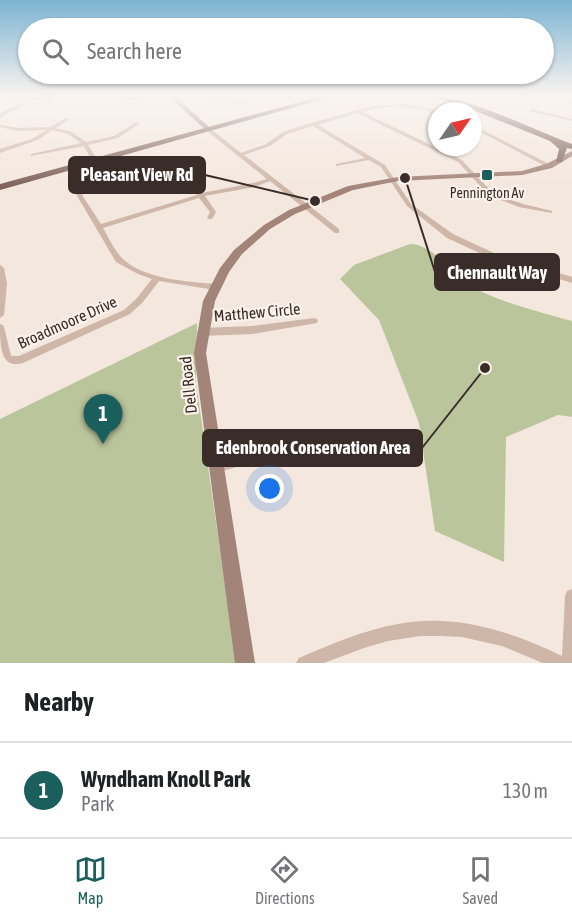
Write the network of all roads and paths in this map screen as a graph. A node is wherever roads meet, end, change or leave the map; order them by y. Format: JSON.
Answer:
{"nodes":[{"id":1,"x":0,"y":126,"type":"edge"},
{"id":2,"x":56,"y":126,"type":"edge"},
{"id":3,"x":134,"y":126,"type":"edge"},
{"id":4,"x":204,"y":126,"type":"edge"},
{"id":5,"x":224,"y":126,"type":"edge"},
{"id":6,"x":307,"y":126,"type":"edge"},
{"id":7,"x":316,"y":126,"type":"edge"},
{"id":8,"x":388,"y":126,"type":"edge"},
{"id":9,"x":519,"y":126,"type":"edge"},
{"id":10,"x":530,"y":126,"type":"edge"},
{"id":11,"x":51,"y":129,"type":"junction"},
{"id":12,"x":209,"y":130,"type":"junction"},
{"id":13,"x":482,"y":130,"type":"edge"},
{"id":14,"x":543,"y":135,"type":"junction"},
{"id":15,"x":572,"y":140,"type":"edge"},
{"id":16,"x":85,"y":145,"type":"junction"},
{"id":17,"x":572,"y":147,"type":"edge"},
{"id":18,"x":0,"y":151,"type":"edge"},
{"id":19,"x":242,"y":154,"type":"junction"},
{"id":20,"x":33,"y":155,"type":"dead end"},
{"id":21,"x":572,"y":155,"type":"edge"},
{"id":22,"x":371,"y":158,"type":"junction"},
{"id":23,"x":95,"y":161,"type":"junction"},
{"id":24,"x":554,"y":163,"type":"junction"},
{"id":25,"x":338,"y":165,"type":"dead end"},
{"id":26,"x":476,"y":176,"type":"junction"},
{"id":27,"x":272,"y":179,"type":"junction"},
{"id":28,"x":393,"y":180,"type":"junction"},
{"id":29,"x":0,"y":187,"type":"edge"},
{"id":30,"x":200,"y":195,"type":"junction"},
{"id":31,"x":307,"y":206,"type":"junction"},
{"id":32,"x":550,"y":212,"type":"dead end"},
{"id":33,"x":210,"y":218,"type":"dead end"},
{"id":34,"x":98,"y":227,"type":"junction"},
{"id":35,"x":337,"y":231,"type":"dead end"},
{"id":36,"x":0,"y":268,"type":"edge"},
{"id":37,"x":157,"y":278,"type":"junction"},
{"id":38,"x":572,"y":280,"type":"edge"},
{"id":39,"x":215,"y":287,"type":"junction"},
{"id":40,"x":0,"y":315,"type":"edge"},
{"id":41,"x":314,"y":321,"type":"dead end"},
{"id":42,"x":0,"y":327,"type":"edge"},
{"id":43,"x":202,"y":332,"type":"junction"},
{"id":44,"x":338,"y":434,"type":"dead end"},
{"id":45,"x":215,"y":467,"type":"junction"},
{"id":46,"x":572,"y":596,"type":"edge"},
{"id":47,"x":245,"y":663,"type":"edge"},
{"id":48,"x":304,"y":663,"type":"edge"},
{"id":49,"x":559,"y":663,"type":"edge"},
{"id":50,"x":569,"y":663,"type":"edge"}],
"edges":[{"from":1,"to":11,"type":"street"},
{"from":2,"to":11,"type":"street"},
{"from":3,"to":16,"type":"street"},
{"from":4,"to":12,"type":"street"},
{"from":5,"to":12,"type":"main road"},
{"from":6,"to":19,"type":"street"},
{"from":7,"to":22,"type":"street"},
{"from":8,"to":26,"type":"street"},
{"from":9,"to":14,"type":"main road"},
{"from":10,"to":15,"type":"main road"},
{"from":11,"to":16,"type":"street"},
{"from":11,"to":18,"type":"street"},
{"from":12,"to":19,"type":"street"},
{"from":12,"to":23,"type":"main road"},
{"from":13,"to":24,"type":"street"},
{"from":14,"to":17,"type":"main road"},
{"from":14,"to":24,"type":"main road"},
{"from":16,"to":20,"type":"street"},
{"from":16,"to":23,"type":"street"},
{"from":19,"to":27,"type":"street"},
{"from":21,"to":24,"type":"street","name":"Dell Road"},
{"from":22,"to":25,"type":"street"},
{"from":22,"to":28,"type":"street"},
{"from":23,"to":29,"type":"main road"},
{"from":24,"to":26,"type":"street","name":"Dell Road"},
{"from":26,"to":28,"type":"street","name":"Dell Road"},
{"from":26,"to":32,"type":"street"},
{"from":27,"to":30,"type":"street"},
{"from":27,"to":31,"type":"street"},
{"from":28,"to":31,"type":"street","name":"Dell Road"},
{"from":28,"to":38,"type":"street"},
{"from":30,"to":33,"type":"street"},
{"from":30,"to":34,"type":"street"},
{"from":30,"to":34,"type":"street"},
{"from":31,"to":35,"type":"street"},
{"from":31,"to":39,"type":"street","name":"Dell Road"},
{"from":34,"to":37,"type":"street"},
{"from":36,"to":40,"type":"street","name":"Broadmoore Drive"},
{"from":37,"to":39,"type":"street"},
{"from":37,"to":42,"type":"street","name":"Broadmoore Drive"},
{"from":39,"to":43,"type":"street","name":"Dell Road"},
{"from":41,"to":43,"type":"street","name":"Matthew Circle"},
{"from":43,"to":45,"type":"street","name":"Dell Road"},
{"from":44,"to":45,"type":"street"},
{"from":45,"to":47,"type":"street","name":"Dell Road"},
{"from":46,"to":50,"type":"street"},
{"from":48,"to":49,"type":"street"}]}
